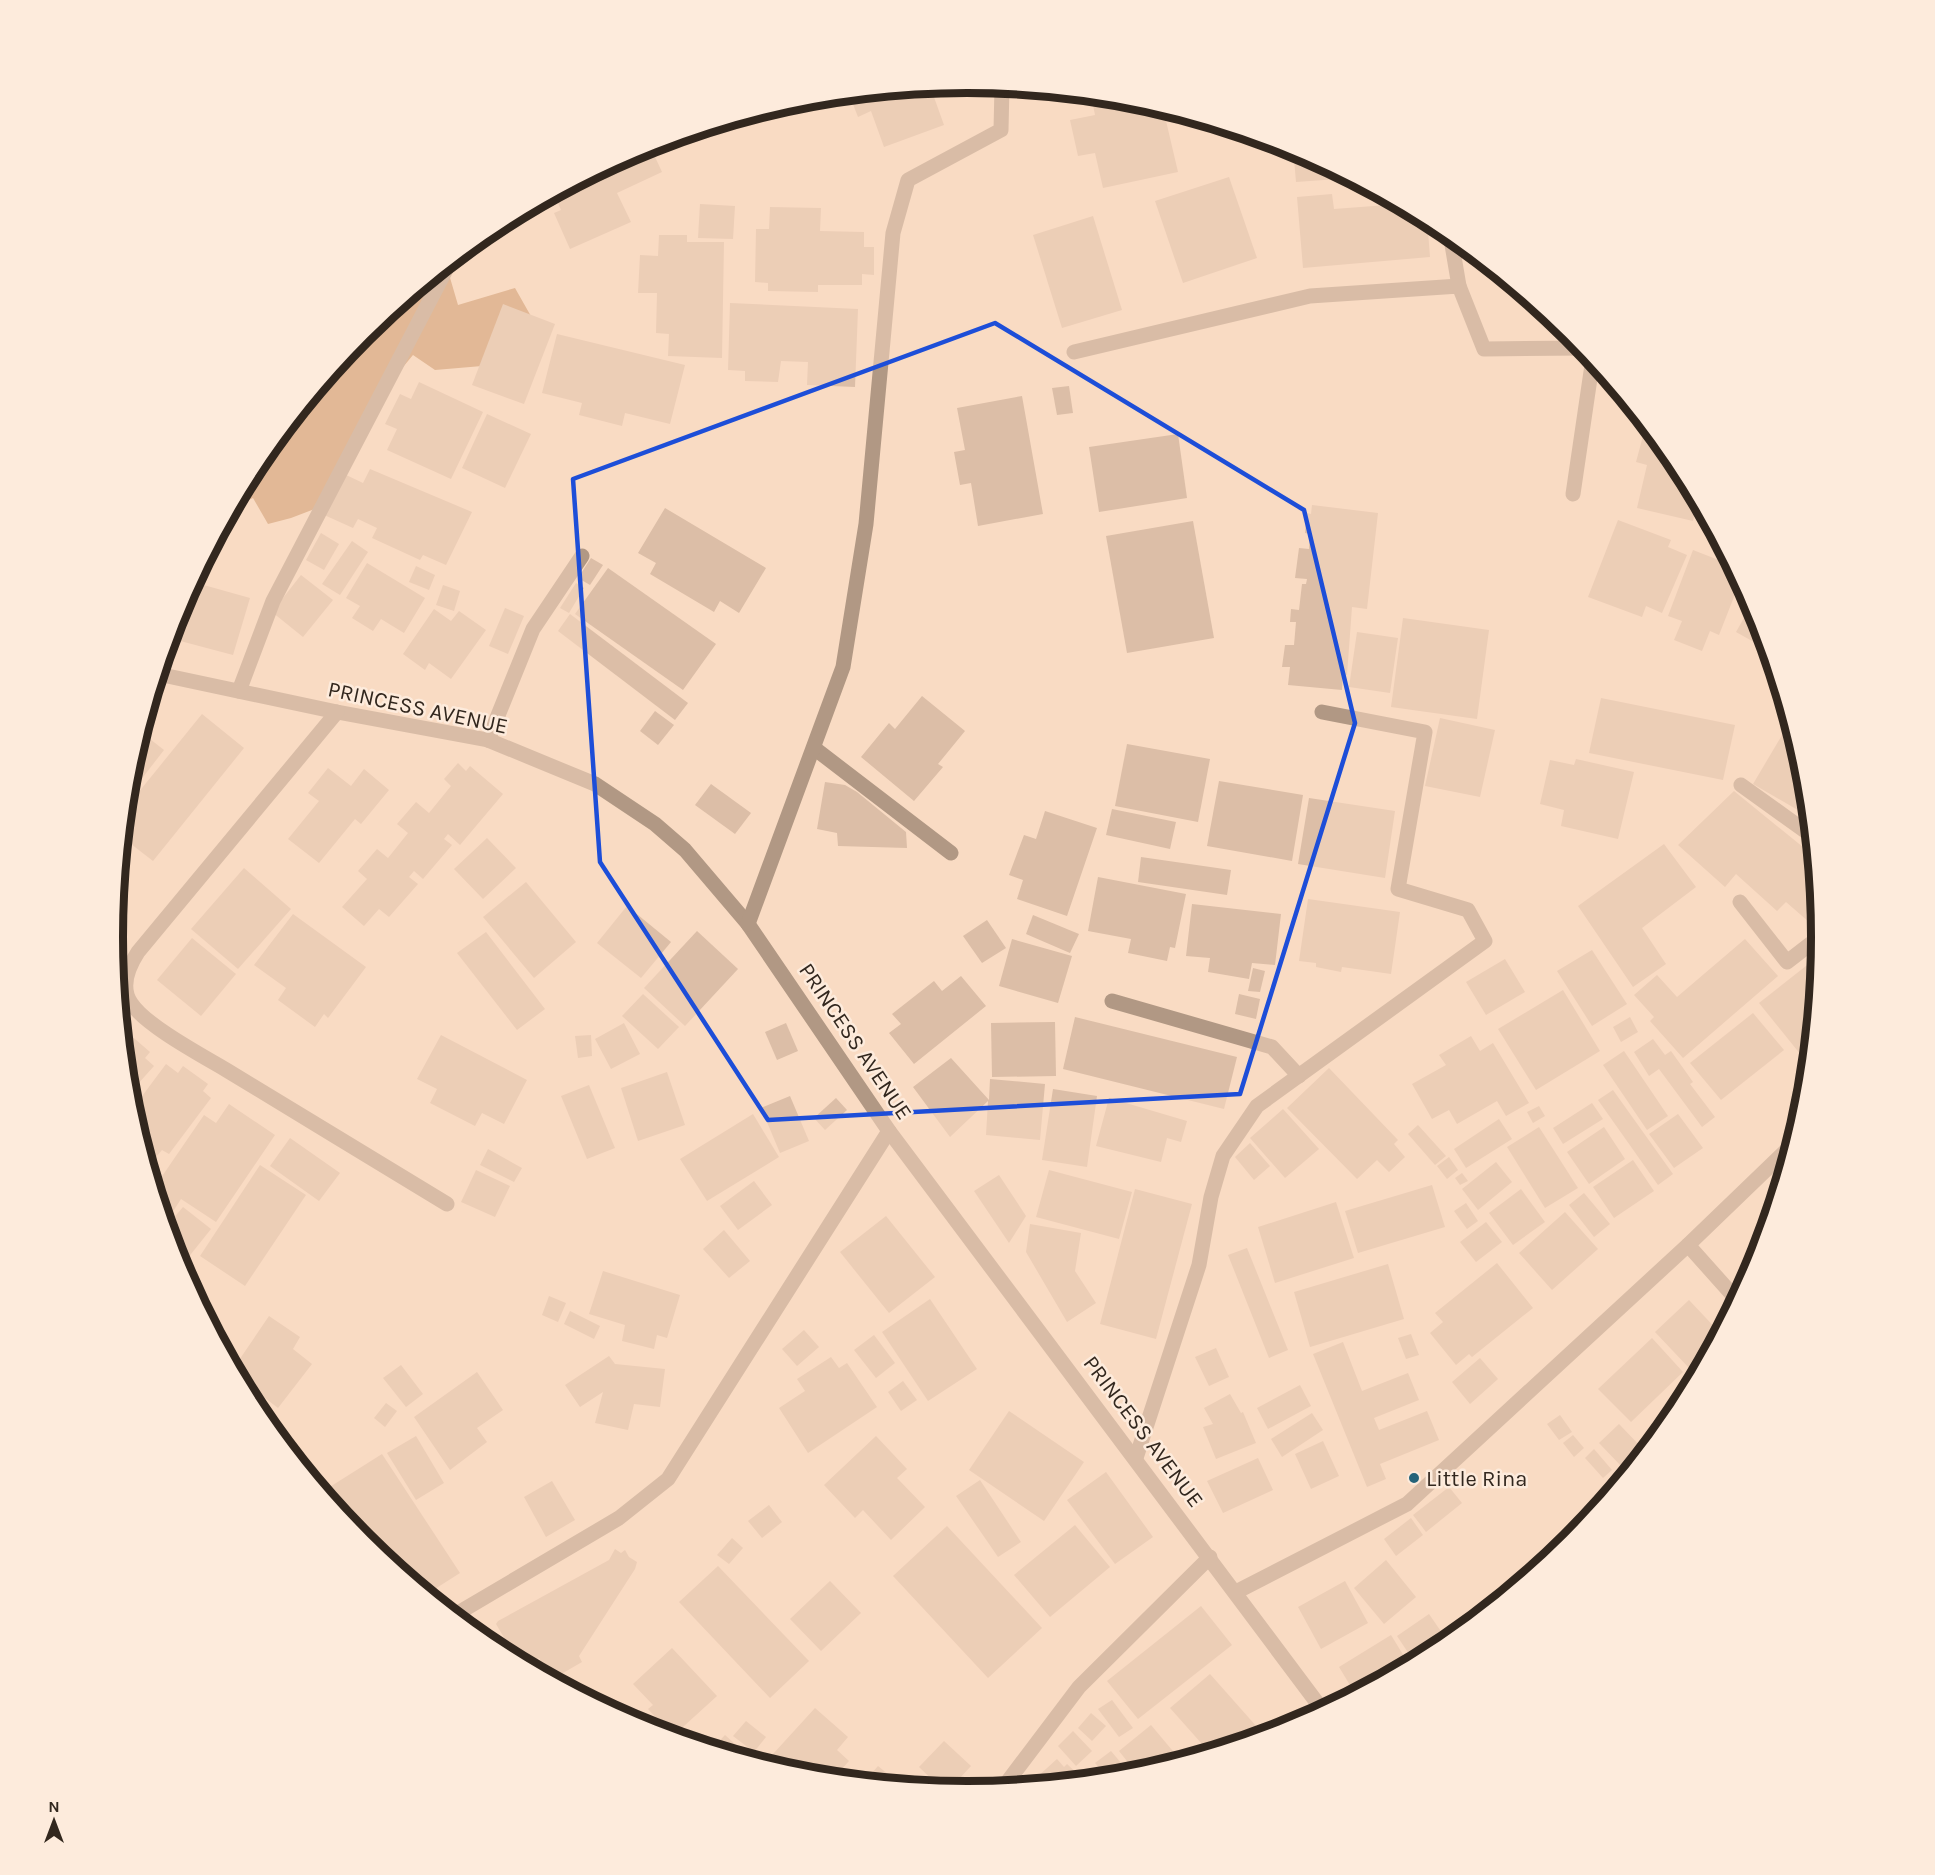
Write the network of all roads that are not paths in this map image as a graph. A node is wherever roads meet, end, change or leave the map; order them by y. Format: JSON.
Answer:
{"nodes":[{"id":1,"x":1002,"y":94,"type":"edge"},
{"id":2,"x":1452,"y":246,"type":"edge"},
{"id":3,"x":442,"y":277,"type":"edge"},
{"id":4,"x":1459,"y":286,"type":"junction"},
{"id":5,"x":1572,"y":348,"type":"edge"},
{"id":6,"x":1074,"y":352,"type":"dead end"},
{"id":7,"x":1591,"y":369,"type":"edge"},
{"id":8,"x":1573,"y":494,"type":"dead end"},
{"id":9,"x":582,"y":556,"type":"dead end"},
{"id":10,"x":165,"y":675,"type":"edge"},
{"id":11,"x":239,"y":691,"type":"junction"},
{"id":12,"x":337,"y":712,"type":"junction"},
{"id":13,"x":1322,"y":712,"type":"dead end"},
{"id":14,"x":488,"y":740,"type":"junction"},
{"id":15,"x":814,"y":748,"type":"junction"},
{"id":16,"x":1741,"y":785,"type":"dead end"},
{"id":17,"x":1805,"y":831,"type":"edge"},
{"id":18,"x":951,"y":853,"type":"dead end"},
{"id":19,"x":1740,"y":902,"type":"dead end"},
{"id":20,"x":748,"y":924,"type":"junction"},
{"id":21,"x":1812,"y":943,"type":"edge"},
{"id":22,"x":1112,"y":1001,"type":"dead end"},
{"id":23,"x":1299,"y":1076,"type":"junction"},
{"id":24,"x":889,"y":1131,"type":"junction"},
{"id":25,"x":1784,"y":1153,"type":"edge"},
{"id":26,"x":447,"y":1204,"type":"dead end"},
{"id":27,"x":1688,"y":1245,"type":"junction"},
{"id":28,"x":1733,"y":1294,"type":"edge"},
{"id":29,"x":1136,"y":1458,"type":"junction"},
{"id":30,"x":1210,"y":1557,"type":"junction"},
{"id":31,"x":1236,"y":1592,"type":"junction"},
{"id":32,"x":460,"y":1612,"type":"edge"},
{"id":33,"x":1319,"y":1705,"type":"edge"},
{"id":34,"x":1008,"y":1781,"type":"edge"}],
"edges":[{"from":1,"to":15,"type":"street"},
{"from":2,"to":4,"type":"street"},
{"from":3,"to":11,"type":"street"},
{"from":4,"to":5,"type":"street"},
{"from":4,"to":6,"type":"street"},
{"from":7,"to":8,"type":"street"},
{"from":9,"to":14,"type":"street"},
{"from":10,"to":11,"type":"street","name":"PRINCESS AVENUE"},
{"from":11,"to":12,"type":"street","name":"PRINCESS AVENUE"},
{"from":12,"to":14,"type":"street","name":"PRINCESS AVENUE"},
{"from":12,"to":26,"type":"street"},
{"from":13,"to":23,"type":"street"},
{"from":14,"to":20,"type":"street","name":"PRINCESS AVENUE"},
{"from":15,"to":18,"type":"street"},
{"from":15,"to":20,"type":"street"},
{"from":16,"to":17,"type":"street"},
{"from":19,"to":21,"type":"street"},
{"from":20,"to":24,"type":"street","name":"PRINCESS AVENUE"},
{"from":22,"to":23,"type":"street"},
{"from":23,"to":29,"type":"street"},
{"from":24,"to":29,"type":"street","name":"PRINCESS AVENUE"},
{"from":24,"to":32,"type":"street"},
{"from":25,"to":27,"type":"street"},
{"from":27,"to":28,"type":"street"},
{"from":27,"to":31,"type":"street"},
{"from":29,"to":30,"type":"street","name":"PRINCESS AVENUE"},
{"from":30,"to":31,"type":"street","name":"PRINCESS AVENUE"},
{"from":30,"to":34,"type":"street"},
{"from":31,"to":33,"type":"street","name":"PRINCESS AVENUE"}]}
